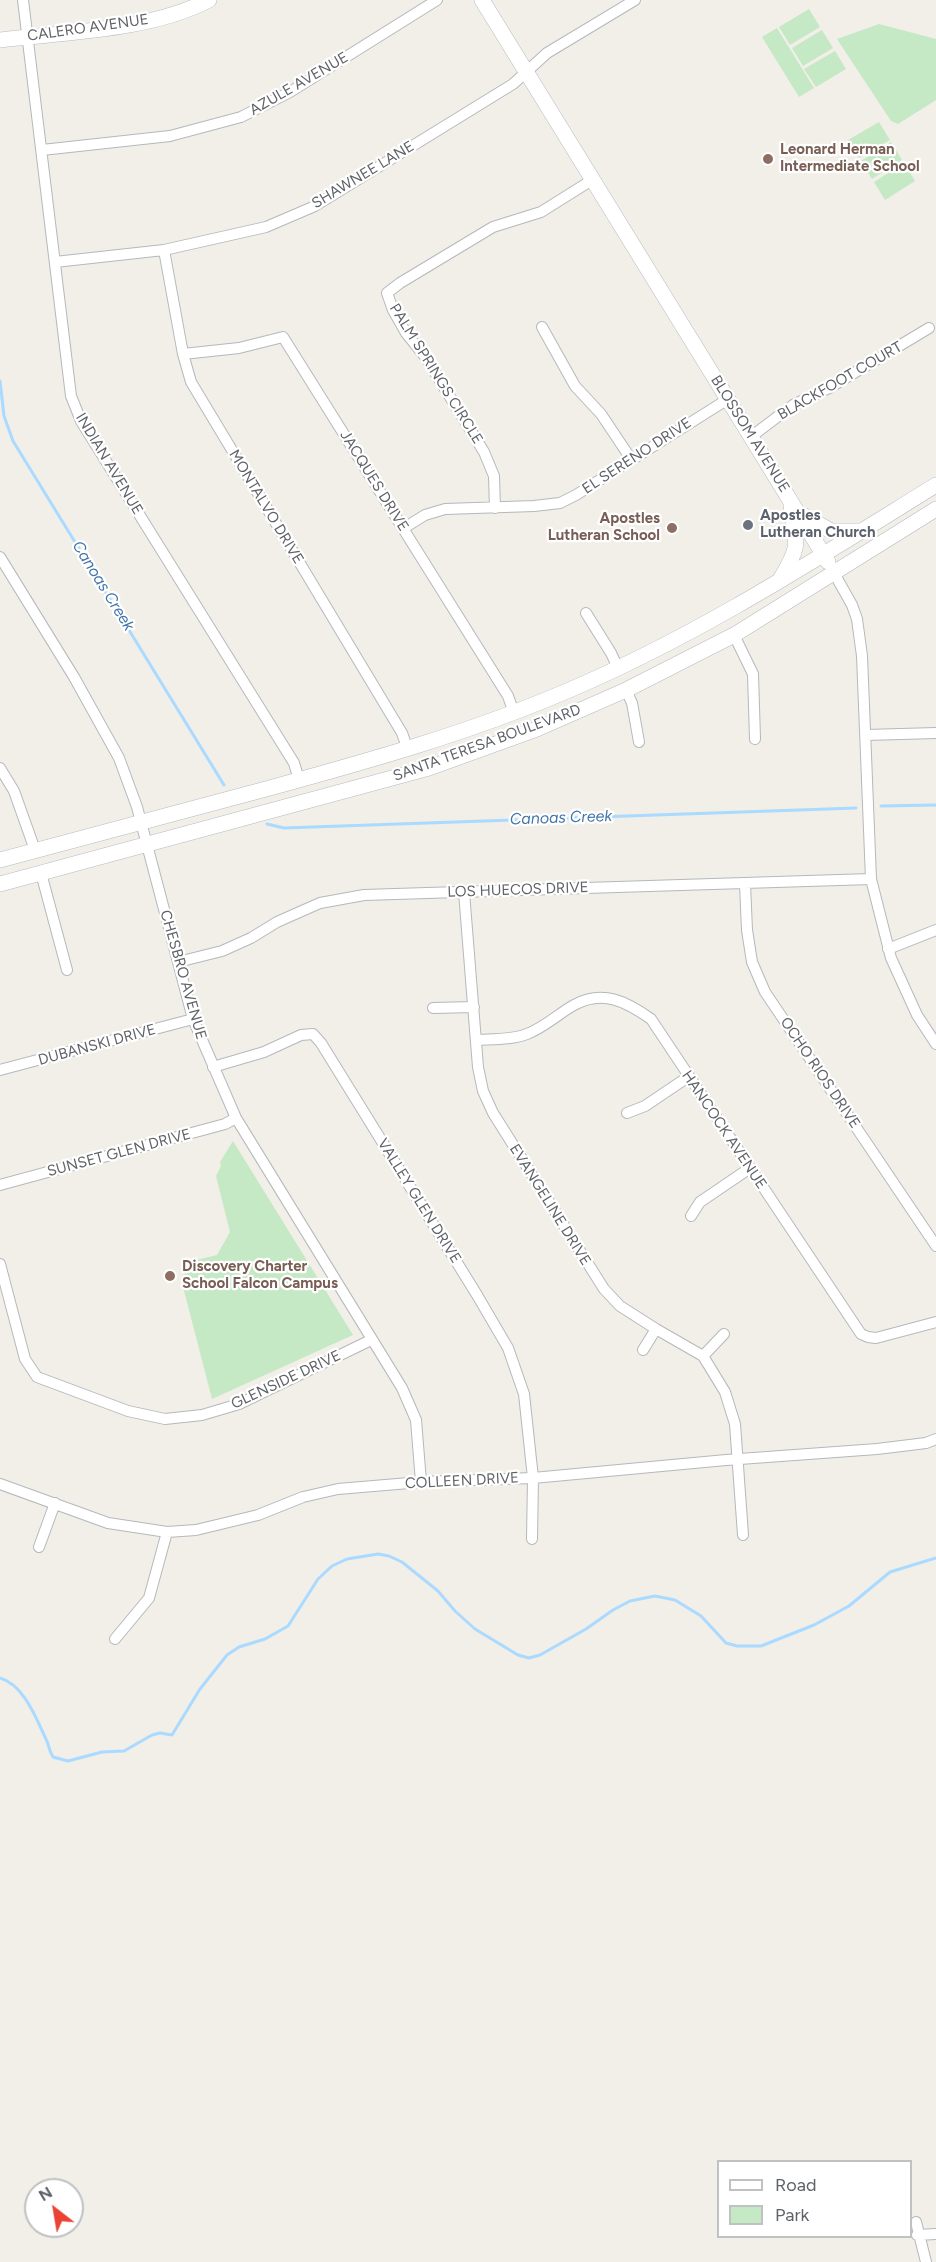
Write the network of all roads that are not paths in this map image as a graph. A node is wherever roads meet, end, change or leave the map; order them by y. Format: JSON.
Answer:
{"nodes":[{"id":1,"x":23,"y":0,"type":"edge"},
{"id":2,"x":209,"y":0,"type":"edge"},
{"id":3,"x":437,"y":0,"type":"edge"},
{"id":4,"x":482,"y":0,"type":"edge"},
{"id":5,"x":635,"y":0,"type":"edge"},
{"id":6,"x":27,"y":37,"type":"junction"},
{"id":7,"x":0,"y":40,"type":"edge"},
{"id":8,"x":526,"y":70,"type":"junction"},
{"id":9,"x":42,"y":150,"type":"junction"},
{"id":10,"x":592,"y":180,"type":"junction"},
{"id":11,"x":164,"y":250,"type":"junction"},
{"id":12,"x":55,"y":262,"type":"junction"},
{"id":13,"x":542,"y":327,"type":"dead end"},
{"id":14,"x":929,"y":328,"type":"dead end"},
{"id":15,"x":183,"y":354,"type":"junction"},
{"id":16,"x":728,"y":399,"type":"junction"},
{"id":17,"x":752,"y":436,"type":"junction"},
{"id":18,"x":631,"y":459,"type":"junction"},
{"id":19,"x":936,"y":485,"type":"edge"},
{"id":20,"x":790,"y":499,"type":"junction"},
{"id":21,"x":495,"y":508,"type":"junction"},
{"id":22,"x":799,"y":512,"type":"junction"},
{"id":23,"x":934,"y":515,"type":"edge"},
{"id":24,"x":404,"y":528,"type":"junction"},
{"id":25,"x":862,"y":530,"type":"junction"},
{"id":26,"x":824,"y":554,"type":"junction"},
{"id":27,"x":0,"y":557,"type":"edge"},
{"id":28,"x":834,"y":573,"type":"junction"},
{"id":29,"x":780,"y":581,"type":"junction"},
{"id":30,"x":586,"y":613,"type":"dead end"},
{"id":31,"x":734,"y":635,"type":"junction"},
{"id":32,"x":618,"y":668,"type":"junction"},
{"id":33,"x":626,"y":690,"type":"junction"},
{"id":34,"x":514,"y":713,"type":"junction"},
{"id":35,"x":936,"y":733,"type":"edge"},
{"id":36,"x":866,"y":735,"type":"junction"},
{"id":37,"x":755,"y":739,"type":"dead end"},
{"id":38,"x":639,"y":742,"type":"dead end"},
{"id":39,"x":408,"y":750,"type":"junction"},
{"id":40,"x":0,"y":768,"type":"edge"},
{"id":41,"x":299,"y":780,"type":"junction"},
{"id":42,"x":141,"y":822,"type":"junction"},
{"id":43,"x":147,"y":845,"type":"junction"},
{"id":44,"x":35,"y":850,"type":"junction"},
{"id":45,"x":0,"y":860,"type":"edge"},
{"id":46,"x":41,"y":873,"type":"junction"},
{"id":47,"x":871,"y":879,"type":"junction"},
{"id":48,"x":0,"y":884,"type":"edge"},
{"id":49,"x":745,"y":884,"type":"junction"},
{"id":50,"x":464,"y":892,"type":"junction"},
{"id":51,"x":936,"y":930,"type":"edge"},
{"id":52,"x":888,"y":949,"type":"junction"},
{"id":53,"x":178,"y":962,"type":"junction"},
{"id":54,"x":67,"y":970,"type":"dead end"},
{"id":55,"x":474,"y":1006,"type":"junction"},
{"id":56,"x":433,"y":1008,"type":"dead end"},
{"id":57,"x":193,"y":1019,"type":"junction"},
{"id":58,"x":476,"y":1040,"type":"junction"},
{"id":59,"x":936,"y":1044,"type":"edge"},
{"id":60,"x":213,"y":1068,"type":"junction"},
{"id":61,"x":0,"y":1070,"type":"edge"},
{"id":62,"x":688,"y":1077,"type":"junction"},
{"id":63,"x":627,"y":1113,"type":"dead end"},
{"id":64,"x":236,"y":1118,"type":"junction"},
{"id":65,"x":750,"y":1168,"type":"junction"},
{"id":66,"x":0,"y":1185,"type":"edge"},
{"id":67,"x":691,"y":1216,"type":"dead end"},
{"id":68,"x":936,"y":1246,"type":"edge"},
{"id":69,"x":0,"y":1264,"type":"edge"},
{"id":70,"x":936,"y":1322,"type":"edge"},
{"id":71,"x":656,"y":1329,"type":"junction"},
{"id":72,"x":724,"y":1334,"type":"dead end"},
{"id":73,"x":371,"y":1340,"type":"junction"},
{"id":74,"x":643,"y":1350,"type":"dead end"},
{"id":75,"x":703,"y":1356,"type":"junction"},
{"id":76,"x":936,"y":1439,"type":"edge"},
{"id":77,"x":737,"y":1460,"type":"junction"},
{"id":78,"x":532,"y":1478,"type":"junction"},
{"id":79,"x":421,"y":1482,"type":"junction"},
{"id":80,"x":0,"y":1484,"type":"edge"},
{"id":81,"x":55,"y":1503,"type":"junction"},
{"id":82,"x":167,"y":1532,"type":"junction"},
{"id":83,"x":743,"y":1535,"type":"dead end"},
{"id":84,"x":532,"y":1539,"type":"dead end"},
{"id":85,"x":39,"y":1547,"type":"dead end"},
{"id":86,"x":115,"y":1639,"type":"dead end"},
{"id":87,"x":915,"y":2222,"type":"dead end"},
{"id":88,"x":936,"y":2234,"type":"edge"},
{"id":89,"x":917,"y":2235,"type":"junction"},
{"id":90,"x":926,"y":2262,"type":"edge"}],
"edges":[{"from":1,"to":6,"type":"street","name":"INDIAN AVENUE"},
{"from":2,"to":6,"type":"main road","name":"CALERO AVENUE"},
{"from":3,"to":9,"type":"street","name":"AZULE AVENUE"},
{"from":4,"to":8,"type":"main road","name":"BLOSSOM AVENUE"},
{"from":5,"to":8,"type":"street","name":"SHAWNEE LANE"},
{"from":6,"to":7,"type":"main road","name":"CALERO AVENUE"},
{"from":6,"to":9,"type":"street","name":"INDIAN AVENUE"},
{"from":8,"to":10,"type":"main road","name":"BLOSSOM AVENUE"},
{"from":8,"to":11,"type":"street","name":"SHAWNEE LANE"},
{"from":9,"to":12,"type":"street","name":"INDIAN AVENUE"},
{"from":10,"to":16,"type":"main road","name":"BLOSSOM AVENUE"},
{"from":10,"to":21,"type":"street","name":"PALM SPRINGS CIRCLE"},
{"from":11,"to":12,"type":"street","name":"SHAWNEE LANE"},
{"from":11,"to":15,"type":"street","name":"MONTALVO DRIVE"},
{"from":12,"to":41,"type":"street","name":"INDIAN AVENUE"},
{"from":13,"to":18,"type":"street"},
{"from":14,"to":17,"type":"street","name":"BLACKFOOT COURT"},
{"from":15,"to":24,"type":"street","name":"JACQUES DRIVE"},
{"from":15,"to":39,"type":"street","name":"MONTALVO DRIVE"},
{"from":16,"to":17,"type":"main road","name":"BLOSSOM AVENUE"},
{"from":16,"to":18,"type":"street","name":"EL SERENO DRIVE"},
{"from":17,"to":20,"type":"main road","name":"BLOSSOM AVENUE"},
{"from":18,"to":21,"type":"street","name":"EL SERENO DRIVE"},
{"from":19,"to":25,"type":"main road","name":"SANTA TERESA BOULEVARD"},
{"from":20,"to":22,"type":"main road","name":"BLOSSOM AVENUE"},
{"from":20,"to":29,"type":"main road"},
{"from":21,"to":24,"type":"street","name":"EL SERENO DRIVE"},
{"from":22,"to":25,"type":"main road"},
{"from":22,"to":26,"type":"main road","name":"BLOSSOM AVENUE"},
{"from":23,"to":28,"type":"main road","name":"SANTA TERESA BOULEVARD"},
{"from":24,"to":34,"type":"street","name":"JACQUES DRIVE"},
{"from":25,"to":26,"type":"main road","name":"SANTA TERESA BOULEVARD"},
{"from":26,"to":28,"type":"main road","name":"BLOSSOM AVENUE"},
{"from":26,"to":29,"type":"main road","name":"SANTA TERESA BOULEVARD"},
{"from":27,"to":42,"type":"street","name":"CHESBRO AVENUE"},
{"from":28,"to":31,"type":"main road","name":"SANTA TERESA BOULEVARD"},
{"from":28,"to":36,"type":"street","name":"BLOSSOM AVENUE"},
{"from":29,"to":32,"type":"main road","name":"SANTA TERESA BOULEVARD"},
{"from":30,"to":32,"type":"street"},
{"from":31,"to":33,"type":"main road","name":"SANTA TERESA BOULEVARD"},
{"from":31,"to":37,"type":"street"},
{"from":32,"to":34,"type":"main road","name":"SANTA TERESA BOULEVARD"},
{"from":33,"to":38,"type":"street"},
{"from":33,"to":43,"type":"main road","name":"SANTA TERESA BOULEVARD"},
{"from":34,"to":39,"type":"main road","name":"SANTA TERESA BOULEVARD"},
{"from":35,"to":36,"type":"street"},
{"from":36,"to":47,"type":"street","name":"BLOSSOM AVENUE"},
{"from":39,"to":41,"type":"main road","name":"SANTA TERESA BOULEVARD"},
{"from":40,"to":44,"type":"street"},
{"from":41,"to":42,"type":"main road","name":"SANTA TERESA BOULEVARD"},
{"from":42,"to":43,"type":"street","name":"CHESBRO AVENUE"},
{"from":42,"to":44,"type":"main road","name":"SANTA TERESA BOULEVARD"},
{"from":43,"to":46,"type":"main road","name":"SANTA TERESA BOULEVARD"},
{"from":43,"to":53,"type":"street","name":"CHESBRO AVENUE"},
{"from":44,"to":45,"type":"main road","name":"SANTA TERESA BOULEVARD"},
{"from":46,"to":48,"type":"main road","name":"SANTA TERESA BOULEVARD"},
{"from":46,"to":54,"type":"street"},
{"from":47,"to":49,"type":"street","name":"LOS HUECOS DRIVE"},
{"from":47,"to":52,"type":"street","name":"BLOSSOM AVENUE"},
{"from":49,"to":50,"type":"street","name":"LOS HUECOS DRIVE"},
{"from":49,"to":68,"type":"street","name":"OCHO RIOS DRIVE"},
{"from":50,"to":53,"type":"street","name":"LOS HUECOS DRIVE"},
{"from":50,"to":55,"type":"street","name":"EVANGELINE DRIVE"},
{"from":51,"to":52,"type":"street"},
{"from":52,"to":59,"type":"street","name":"BLOSSOM AVENUE"},
{"from":53,"to":57,"type":"street","name":"CHESBRO AVENUE"},
{"from":55,"to":56,"type":"street"},
{"from":55,"to":58,"type":"street","name":"EVANGELINE DRIVE"},
{"from":57,"to":60,"type":"street","name":"CHESBRO AVENUE"},
{"from":57,"to":61,"type":"street","name":"DUBANSKI DRIVE"},
{"from":58,"to":62,"type":"street","name":"HANCOCK AVENUE"},
{"from":58,"to":71,"type":"street","name":"EVANGELINE DRIVE"},
{"from":60,"to":64,"type":"street","name":"CHESBRO AVENUE"},
{"from":60,"to":78,"type":"street","name":"VALLEY GLEN DRIVE"},
{"from":62,"to":63,"type":"street"},
{"from":62,"to":65,"type":"street","name":"HANCOCK AVENUE"},
{"from":64,"to":66,"type":"street","name":"SUNSET GLEN DRIVE"},
{"from":64,"to":73,"type":"street","name":"CHESBRO AVENUE"},
{"from":65,"to":67,"type":"street"},
{"from":65,"to":70,"type":"street","name":"HANCOCK AVENUE"},
{"from":69,"to":73,"type":"street","name":"GLENSIDE DRIVE"},
{"from":71,"to":74,"type":"street"},
{"from":71,"to":75,"type":"street","name":"EVANGELINE DRIVE"},
{"from":72,"to":75,"type":"street"},
{"from":73,"to":79,"type":"street","name":"CHESBRO AVENUE"},
{"from":75,"to":77,"type":"street","name":"EVANGELINE DRIVE"},
{"from":76,"to":77,"type":"street","name":"COLLEEN DRIVE"},
{"from":77,"to":78,"type":"street","name":"COLLEEN DRIVE"},
{"from":77,"to":83,"type":"street","name":"EVANGELINE DRIVE"},
{"from":78,"to":79,"type":"street","name":"COLLEEN DRIVE"},
{"from":78,"to":84,"type":"street"},
{"from":79,"to":82,"type":"street","name":"COLLEEN DRIVE"},
{"from":80,"to":81,"type":"street","name":"COLLEEN DRIVE"},
{"from":81,"to":82,"type":"street","name":"COLLEEN DRIVE"},
{"from":81,"to":85,"type":"street"},
{"from":82,"to":86,"type":"street"},
{"from":87,"to":89,"type":"street"},
{"from":88,"to":89,"type":"street"},
{"from":89,"to":90,"type":"street"}]}
